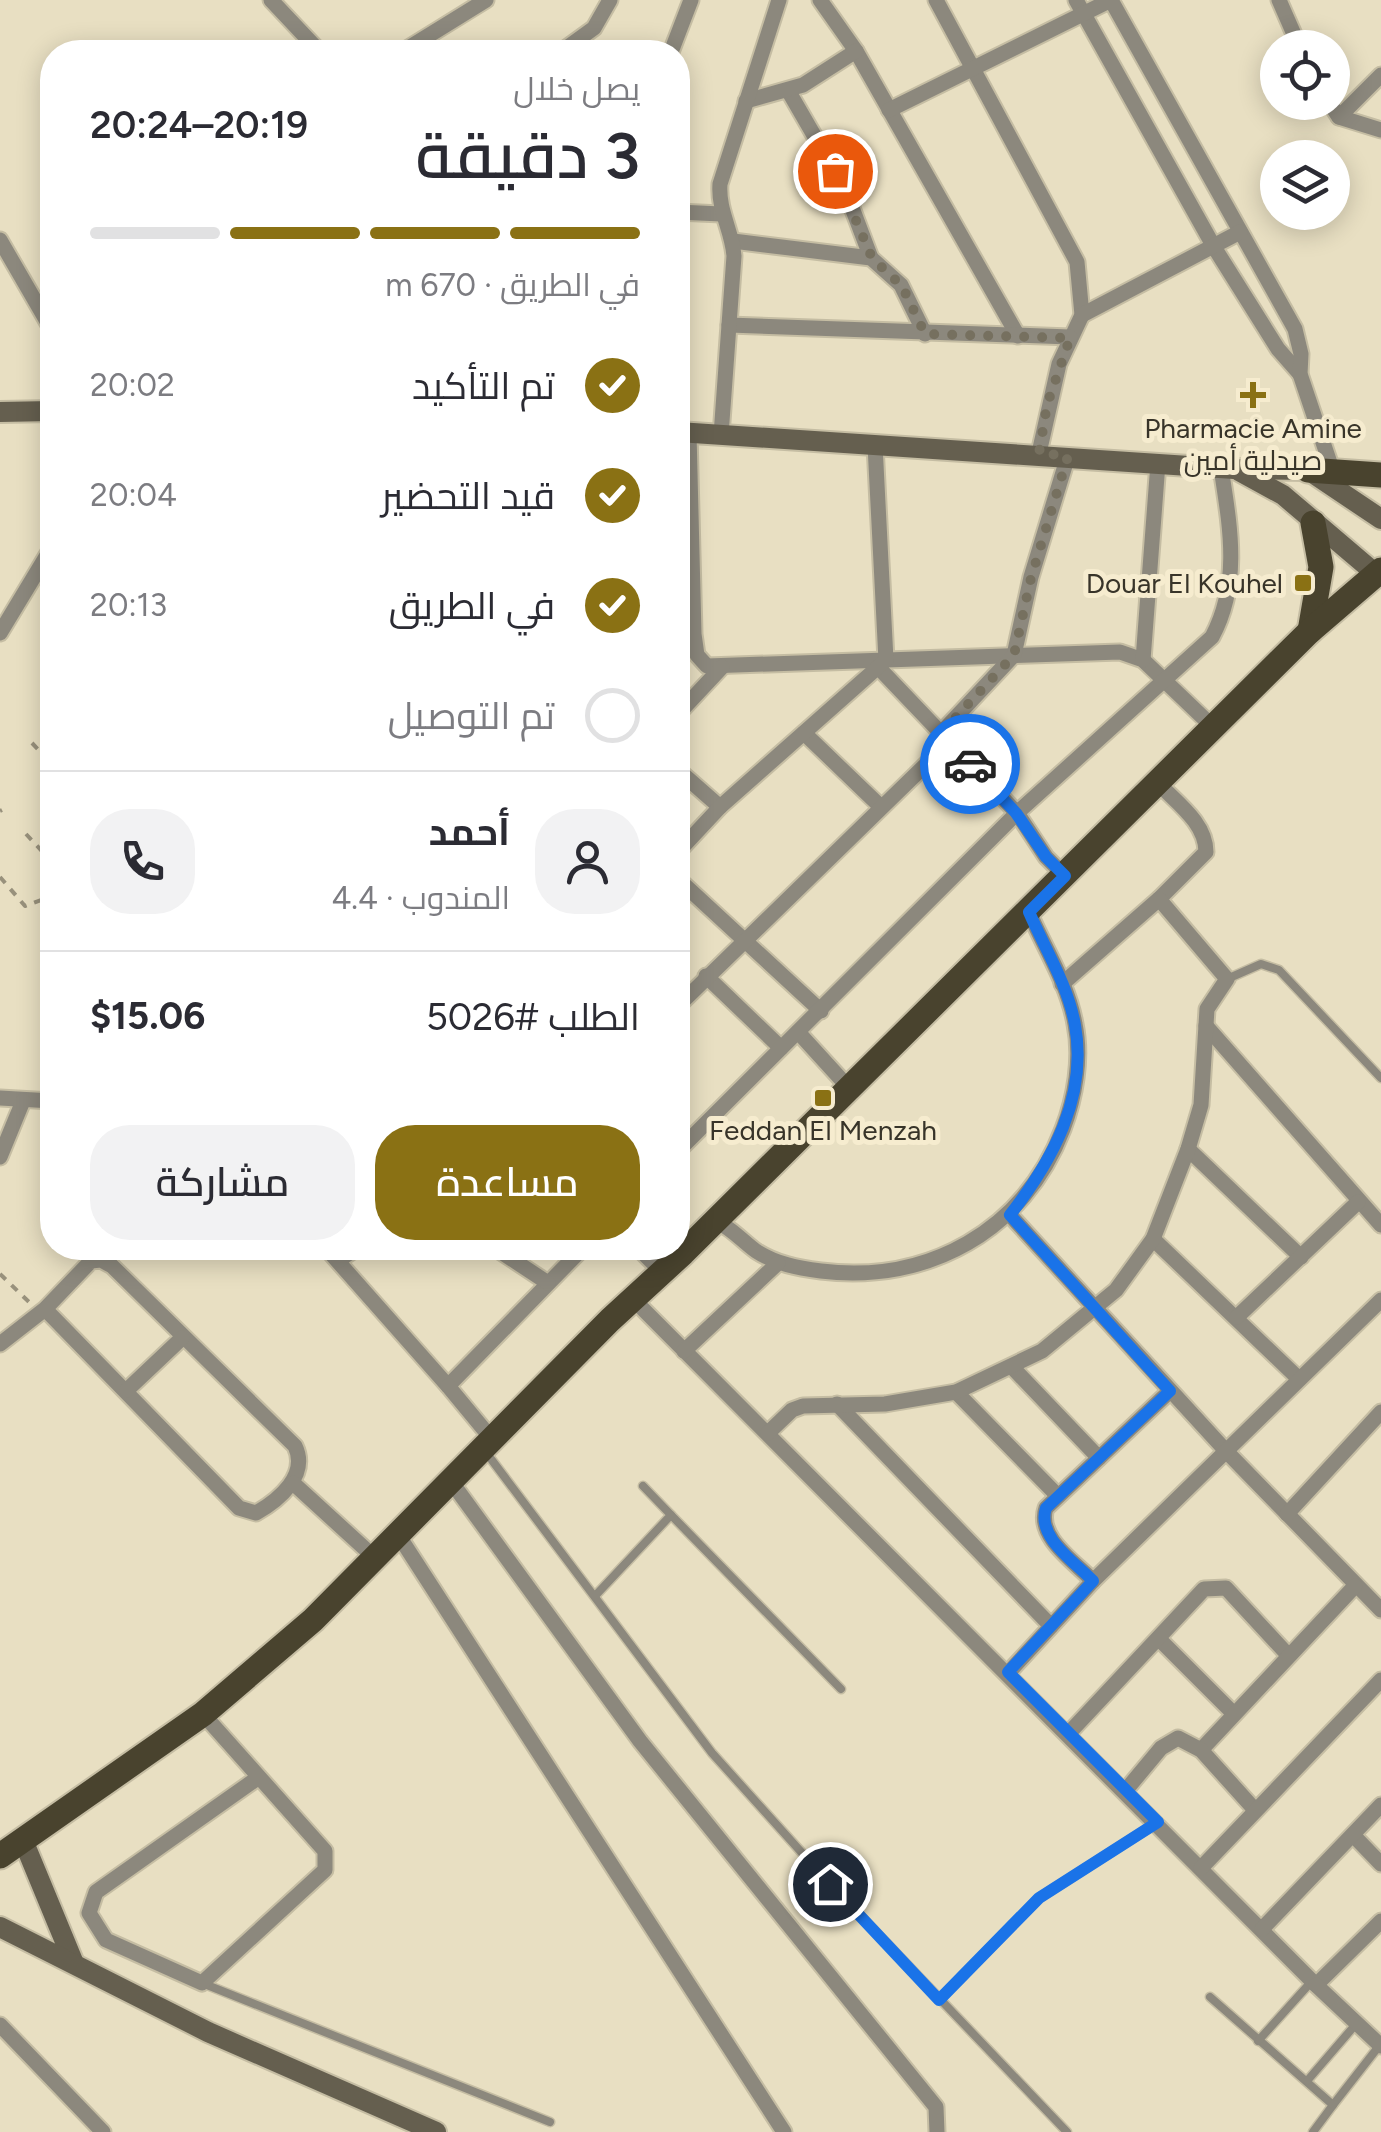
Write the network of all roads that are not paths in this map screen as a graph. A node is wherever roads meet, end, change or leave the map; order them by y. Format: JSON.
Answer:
{"nodes":[{"id":1,"x":271,"y":0,"type":"edge"},
{"id":2,"x":486,"y":0,"type":"edge"},
{"id":3,"x":610,"y":0,"type":"edge"},
{"id":4,"x":691,"y":0,"type":"edge"},
{"id":5,"x":779,"y":0,"type":"edge"},
{"id":6,"x":820,"y":0,"type":"edge"},
{"id":7,"x":936,"y":0,"type":"edge"},
{"id":8,"x":1111,"y":0,"type":"edge"},
{"id":9,"x":1279,"y":0,"type":"edge"},
{"id":10,"x":1079,"y":7,"type":"edge"},
{"id":11,"x":1292,"y":30,"type":"edge"},
{"id":12,"x":309,"y":40,"type":"edge"},
{"id":13,"x":432,"y":40,"type":"edge"},
{"id":14,"x":578,"y":40,"type":"edge"},
{"id":15,"x":676,"y":40,"type":"edge"},
{"id":16,"x":856,"y":51,"type":"junction"},
{"id":17,"x":970,"y":67,"type":"junction"},
{"id":18,"x":1381,"y":75,"type":"edge"},
{"id":19,"x":788,"y":92,"type":"junction"},
{"id":20,"x":746,"y":101,"type":"junction"},
{"id":21,"x":1350,"y":106,"type":"edge"},
{"id":22,"x":889,"y":110,"type":"junction"},
{"id":23,"x":1349,"y":120,"type":"edge"},
{"id":24,"x":1381,"y":130,"type":"edge"},
{"id":25,"x":690,"y":213,"type":"edge"},
{"id":26,"x":721,"y":214,"type":"junction"},
{"id":27,"x":1240,"y":232,"type":"junction"},
{"id":28,"x":0,"y":240,"type":"edge"},
{"id":29,"x":732,"y":241,"type":"junction"},
{"id":30,"x":1214,"y":247,"type":"junction"},
{"id":31,"x":872,"y":258,"type":"junction"},
{"id":32,"x":40,"y":309,"type":"edge"},
{"id":33,"x":1082,"y":314,"type":"junction"},
{"id":34,"x":729,"y":326,"type":"junction"},
{"id":35,"x":925,"y":334,"type":"junction"},
{"id":36,"x":1018,"y":336,"type":"junction"},
{"id":37,"x":1070,"y":338,"type":"junction"},
{"id":38,"x":1300,"y":374,"type":"junction"},
{"id":39,"x":40,"y":411,"type":"edge"},
{"id":40,"x":0,"y":412,"type":"edge"},
{"id":41,"x":690,"y":433,"type":"edge"},
{"id":42,"x":721,"y":435,"type":"junction"},
{"id":43,"x":875,"y":444,"type":"junction"},
{"id":44,"x":1039,"y":453,"type":"junction"},
{"id":45,"x":1068,"y":456,"type":"junction"},
{"id":46,"x":1158,"y":462,"type":"junction"},
{"id":47,"x":1228,"y":468,"type":"junction"},
{"id":48,"x":1321,"y":471,"type":"junction"},
{"id":49,"x":1381,"y":475,"type":"edge"},
{"id":50,"x":1381,"y":519,"type":"edge"},
{"id":51,"x":1313,"y":523,"type":"junction"},
{"id":52,"x":690,"y":544,"type":"edge"},
{"id":53,"x":691,"y":560,"type":"joint"},
{"id":54,"x":40,"y":568,"type":"edge"},
{"id":55,"x":1379,"y":575,"type":"edge"},
{"id":56,"x":1310,"y":630,"type":"junction"},
{"id":57,"x":0,"y":633,"type":"edge"},
{"id":58,"x":1014,"y":655,"type":"junction"},
{"id":59,"x":1143,"y":660,"type":"junction"},
{"id":60,"x":882,"y":664,"type":"junction"},
{"id":61,"x":722,"y":667,"type":"junction"},
{"id":62,"x":1166,"y":680,"type":"junction"},
{"id":63,"x":690,"y":701,"type":"edge"},
{"id":64,"x":1214,"y":728,"type":"junction"},
{"id":65,"x":804,"y":732,"type":"junction"},
{"id":66,"x":945,"y":738,"type":"junction"},
{"id":67,"x":690,"y":781,"type":"edge"},
{"id":68,"x":1158,"y":783,"type":"junction"},
{"id":69,"x":720,"y":807,"type":"junction"},
{"id":70,"x":881,"y":807,"type":"junction"},
{"id":71,"x":1016,"y":813,"type":"junction"},
{"id":72,"x":690,"y":839,"type":"edge"},
{"id":73,"x":1065,"y":876,"type":"junction"},
{"id":74,"x":690,"y":890,"type":"edge"},
{"id":75,"x":1159,"y":899,"type":"junction"},
{"id":76,"x":1029,"y":912,"type":"junction"},
{"id":77,"x":742,"y":940,"type":"junction"},
{"id":78,"x":706,"y":976,"type":"junction"},
{"id":79,"x":1227,"y":979,"type":"junction"},
{"id":80,"x":1062,"y":984,"type":"junction"},
{"id":81,"x":690,"y":993,"type":"edge"},
{"id":82,"x":820,"y":1011,"type":"junction"},
{"id":83,"x":1206,"y":1026,"type":"junction"},
{"id":84,"x":798,"y":1032,"type":"junction"},
{"id":85,"x":781,"y":1048,"type":"junction"},
{"id":86,"x":1381,"y":1078,"type":"edge"},
{"id":87,"x":850,"y":1088,"type":"junction"},
{"id":88,"x":0,"y":1098,"type":"edge"},
{"id":89,"x":23,"y":1101,"type":"junction"},
{"id":90,"x":40,"y":1101,"type":"edge"},
{"id":91,"x":690,"y":1139,"type":"edge"},
{"id":92,"x":1188,"y":1148,"type":"junction"},
{"id":93,"x":0,"y":1157,"type":"edge"},
{"id":94,"x":1358,"y":1202,"type":"junction"},
{"id":95,"x":1010,"y":1215,"type":"junction"},
{"id":96,"x":713,"y":1221,"type":"junction"},
{"id":97,"x":1381,"y":1225,"type":"edge"},
{"id":98,"x":1154,"y":1238,"type":"junction"},
{"id":99,"x":690,"y":1244,"type":"edge"},
{"id":100,"x":1301,"y":1257,"type":"junction"},
{"id":101,"x":340,"y":1260,"type":"edge"},
{"id":102,"x":513,"y":1260,"type":"edge"},
{"id":103,"x":571,"y":1260,"type":"edge"},
{"id":104,"x":650,"y":1260,"type":"edge"},
{"id":105,"x":674,"y":1260,"type":"edge"},
{"id":106,"x":778,"y":1263,"type":"junction"},
{"id":107,"x":662,"y":1272,"type":"junction"},
{"id":108,"x":548,"y":1283,"type":"junction"},
{"id":109,"x":633,"y":1298,"type":"junction"},
{"id":110,"x":1381,"y":1300,"type":"edge"},
{"id":111,"x":43,"y":1311,"type":"junction"},
{"id":112,"x":1096,"y":1311,"type":"junction"},
{"id":113,"x":1237,"y":1316,"type":"junction"},
{"id":114,"x":182,"y":1338,"type":"junction"},
{"id":115,"x":0,"y":1344,"type":"edge"},
{"id":116,"x":684,"y":1351,"type":"junction"},
{"id":117,"x":1012,"y":1367,"type":"junction"},
{"id":118,"x":1299,"y":1379,"type":"junction"},
{"id":119,"x":448,"y":1386,"type":"junction"},
{"id":120,"x":127,"y":1390,"type":"junction"},
{"id":121,"x":1170,"y":1391,"type":"junction"},
{"id":122,"x":956,"y":1392,"type":"junction"},
{"id":123,"x":837,"y":1404,"type":"junction"},
{"id":124,"x":1381,"y":1412,"type":"edge"},
{"id":125,"x":768,"y":1433,"type":"junction"},
{"id":126,"x":487,"y":1443,"type":"junction"},
{"id":127,"x":1226,"y":1451,"type":"junction"},
{"id":128,"x":1099,"y":1458,"type":"junction"},
{"id":129,"x":450,"y":1480,"type":"junction"},
{"id":130,"x":292,"y":1484,"type":"junction"},
{"id":131,"x":643,"y":1486,"type":"dead end"},
{"id":132,"x":1058,"y":1496,"type":"junction"},
{"id":133,"x":1287,"y":1514,"type":"junction"},
{"id":134,"x":670,"y":1515,"type":"junction"},
{"id":135,"x":397,"y":1533,"type":"junction"},
{"id":136,"x":374,"y":1557,"type":"junction"},
{"id":137,"x":1093,"y":1581,"type":"junction"},
{"id":138,"x":1355,"y":1586,"type":"junction"},
{"id":139,"x":596,"y":1596,"type":"junction"},
{"id":140,"x":1381,"y":1610,"type":"edge"},
{"id":141,"x":1051,"y":1626,"type":"junction"},
{"id":142,"x":1160,"y":1640,"type":"junction"},
{"id":143,"x":1288,"y":1655,"type":"junction"},
{"id":144,"x":1008,"y":1672,"type":"junction"},
{"id":145,"x":1381,"y":1680,"type":"edge"},
{"id":146,"x":841,"y":1689,"type":"dead end"},
{"id":147,"x":1232,"y":1712,"type":"junction"},
{"id":148,"x":202,"y":1714,"type":"junction"},
{"id":149,"x":1069,"y":1733,"type":"junction"},
{"id":150,"x":1201,"y":1750,"type":"junction"},
{"id":151,"x":259,"y":1777,"type":"junction"},
{"id":152,"x":1126,"y":1790,"type":"junction"},
{"id":153,"x":1381,"y":1805,"type":"edge"},
{"id":154,"x":1255,"y":1810,"type":"junction"},
{"id":155,"x":1158,"y":1822,"type":"junction"},
{"id":156,"x":1352,"y":1835,"type":"junction"},
{"id":157,"x":23,"y":1840,"type":"junction"},
{"id":158,"x":0,"y":1856,"type":"edge"},
{"id":159,"x":1381,"y":1864,"type":"edge"},
{"id":160,"x":1201,"y":1868,"type":"junction"},
{"id":161,"x":1381,"y":1922,"type":"edge"},
{"id":162,"x":0,"y":1927,"type":"edge"},
{"id":163,"x":1262,"y":1929,"type":"junction"},
{"id":164,"x":74,"y":1961,"type":"junction"},
{"id":165,"x":202,"y":1983,"type":"junction"},
{"id":166,"x":1314,"y":1983,"type":"junction"},
{"id":167,"x":1210,"y":1998,"type":"dead end"},
{"id":168,"x":939,"y":2000,"type":"junction"},
{"id":169,"x":1356,"y":2024,"type":"junction"},
{"id":170,"x":0,"y":2025,"type":"edge"},
{"id":171,"x":1258,"y":2041,"type":"junction"},
{"id":172,"x":1380,"y":2046,"type":"edge"},
{"id":173,"x":1307,"y":2081,"type":"junction"},
{"id":174,"x":1333,"y":2106,"type":"junction"},
{"id":175,"x":550,"y":2122,"type":"dead end"},
{"id":176,"x":103,"y":2132,"type":"edge"},
{"id":177,"x":436,"y":2132,"type":"edge"},
{"id":178,"x":784,"y":2132,"type":"edge"},
{"id":179,"x":937,"y":2132,"type":"edge"},
{"id":180,"x":1067,"y":2132,"type":"edge"},
{"id":181,"x":1313,"y":2132,"type":"edge"}],
"edges":[{"from":1,"to":12,"type":"street"},
{"from":2,"to":13,"type":"street"},
{"from":3,"to":14,"type":"street"},
{"from":4,"to":15,"type":"street"},
{"from":5,"to":20,"type":"street"},
{"from":6,"to":16,"type":"street"},
{"from":7,"to":17,"type":"street"},
{"from":8,"to":10,"type":"street"},
{"from":8,"to":27,"type":"street"},
{"from":9,"to":11,"type":"street"},
{"from":10,"to":17,"type":"street"},
{"from":10,"to":30,"type":"street"},
{"from":16,"to":19,"type":"street"},
{"from":16,"to":22,"type":"street"},
{"from":17,"to":22,"type":"street"},
{"from":17,"to":33,"type":"street"},
{"from":18,"to":21,"type":"street"},
{"from":19,"to":20,"type":"street"},
{"from":19,"to":31,"type":"street"},
{"from":20,"to":26,"type":"street"},
{"from":22,"to":36,"type":"street"},
{"from":23,"to":24,"type":"street"},
{"from":25,"to":26,"type":"street"},
{"from":26,"to":29,"type":"street"},
{"from":27,"to":30,"type":"street"},
{"from":27,"to":38,"type":"street"},
{"from":28,"to":32,"type":"street"},
{"from":29,"to":31,"type":"street"},
{"from":29,"to":34,"type":"street"},
{"from":30,"to":33,"type":"street"},
{"from":30,"to":38,"type":"street"},
{"from":31,"to":35,"type":"street"},
{"from":33,"to":37,"type":"street"},
{"from":34,"to":35,"type":"street"},
{"from":34,"to":42,"type":"street"},
{"from":35,"to":36,"type":"street"},
{"from":36,"to":37,"type":"street"},
{"from":37,"to":44,"type":"street"},
{"from":38,"to":48,"type":"street"},
{"from":39,"to":40,"type":"main road"},
{"from":41,"to":42,"type":"main road"},
{"from":42,"to":43,"type":"main road"},
{"from":43,"to":44,"type":"main road"},
{"from":43,"to":60,"type":"street"},
{"from":44,"to":45,"type":"main road"},
{"from":45,"to":46,"type":"main road"},
{"from":45,"to":58,"type":"street"},
{"from":46,"to":47,"type":"main road"},
{"from":46,"to":59,"type":"street"},
{"from":47,"to":48,"type":"main road"},
{"from":47,"to":51,"type":"main road"},
{"from":47,"to":62,"type":"street"},
{"from":48,"to":49,"type":"main road"},
{"from":48,"to":50,"type":"main road"},
{"from":51,"to":55,"type":"main road"},
{"from":51,"to":56,"type":"main road"},
{"from":52,"to":53,"type":"street"},
{"from":53,"to":61,"type":"street"},
{"from":54,"to":57,"type":"street"},
{"from":55,"to":56,"type":"main road"},
{"from":56,"to":64,"type":"main road"},
{"from":58,"to":59,"type":"street"},
{"from":58,"to":60,"type":"street"},
{"from":58,"to":66,"type":"street"},
{"from":59,"to":62,"type":"street"},
{"from":60,"to":61,"type":"street"},
{"from":60,"to":65,"type":"street"},
{"from":60,"to":66,"type":"street"},
{"from":61,"to":63,"type":"street"},
{"from":62,"to":64,"type":"street"},
{"from":62,"to":71,"type":"street"},
{"from":64,"to":68,"type":"main road"},
{"from":65,"to":69,"type":"street"},
{"from":65,"to":70,"type":"street"},
{"from":66,"to":70,"type":"street"},
{"from":66,"to":71,"type":"street"},
{"from":67,"to":69,"type":"street"},
{"from":68,"to":73,"type":"main road"},
{"from":68,"to":75,"type":"street"},
{"from":69,"to":72,"type":"street"},
{"from":70,"to":77,"type":"street"},
{"from":71,"to":73,"type":"street"},
{"from":71,"to":82,"type":"street"},
{"from":73,"to":76,"type":"main road"},
{"from":74,"to":77,"type":"street"},
{"from":75,"to":79,"type":"street"},
{"from":75,"to":80,"type":"street"},
{"from":76,"to":80,"type":"street"},
{"from":76,"to":87,"type":"main road"},
{"from":77,"to":78,"type":"street"},
{"from":77,"to":82,"type":"street"},
{"from":78,"to":81,"type":"street"},
{"from":78,"to":85,"type":"street"},
{"from":79,"to":83,"type":"street"},
{"from":79,"to":86,"type":"lane"},
{"from":80,"to":95,"type":"street"},
{"from":82,"to":84,"type":"street"},
{"from":83,"to":92,"type":"street"},
{"from":83,"to":94,"type":"street"},
{"from":84,"to":85,"type":"street"},
{"from":84,"to":87,"type":"street"},
{"from":85,"to":91,"type":"street"},
{"from":87,"to":96,"type":"main road"},
{"from":88,"to":89,"type":"street"},
{"from":89,"to":90,"type":"street"},
{"from":89,"to":93,"type":"street"},
{"from":92,"to":98,"type":"street"},
{"from":92,"to":100,"type":"street"},
{"from":94,"to":97,"type":"street"},
{"from":94,"to":100,"type":"street"},
{"from":95,"to":106,"type":"street"},
{"from":95,"to":112,"type":"street"},
{"from":96,"to":99,"type":"main road"},
{"from":96,"to":106,"type":"street"},
{"from":98,"to":112,"type":"street"},
{"from":98,"to":113,"type":"street"},
{"from":100,"to":113,"type":"street"},
{"from":101,"to":119,"type":"street"},
{"from":102,"to":108,"type":"street"},
{"from":103,"to":108,"type":"street"},
{"from":104,"to":107,"type":"street"},
{"from":105,"to":107,"type":"main road"},
{"from":106,"to":116,"type":"street"},
{"from":107,"to":109,"type":"main road"},
{"from":108,"to":119,"type":"street"},
{"from":109,"to":116,"type":"street"},
{"from":109,"to":126,"type":"main road"},
{"from":110,"to":118,"type":"street"},
{"from":111,"to":114,"type":"street"},
{"from":111,"to":115,"type":"street"},
{"from":111,"to":120,"type":"street"},
{"from":112,"to":117,"type":"street"},
{"from":112,"to":121,"type":"street"},
{"from":113,"to":118,"type":"street"},
{"from":114,"to":120,"type":"street"},
{"from":114,"to":130,"type":"street"},
{"from":116,"to":125,"type":"street"},
{"from":117,"to":122,"type":"street"},
{"from":117,"to":128,"type":"street"},
{"from":118,"to":127,"type":"street"},
{"from":119,"to":126,"type":"street"},
{"from":120,"to":130,"type":"street"},
{"from":121,"to":127,"type":"street"},
{"from":121,"to":128,"type":"street"},
{"from":122,"to":123,"type":"street"},
{"from":122,"to":132,"type":"street"},
{"from":123,"to":125,"type":"street"},
{"from":123,"to":141,"type":"street"},
{"from":124,"to":133,"type":"street"},
{"from":125,"to":144,"type":"street"},
{"from":126,"to":129,"type":"main road"},
{"from":126,"to":139,"type":"lane"},
{"from":127,"to":133,"type":"street"},
{"from":127,"to":137,"type":"street"},
{"from":128,"to":132,"type":"street"},
{"from":129,"to":135,"type":"main road"},
{"from":129,"to":179,"type":"street"},
{"from":130,"to":136,"type":"street"},
{"from":131,"to":134,"type":"lane"},
{"from":132,"to":137,"type":"street"},
{"from":133,"to":138,"type":"street"},
{"from":134,"to":139,"type":"lane"},
{"from":134,"to":146,"type":"lane"},
{"from":135,"to":136,"type":"main road"},
{"from":135,"to":178,"type":"street"},
{"from":136,"to":148,"type":"main road"},
{"from":137,"to":141,"type":"street"},
{"from":138,"to":140,"type":"street"},
{"from":138,"to":143,"type":"street"},
{"from":139,"to":168,"type":"lane"},
{"from":141,"to":144,"type":"street"},
{"from":142,"to":143,"type":"street"},
{"from":142,"to":147,"type":"street"},
{"from":142,"to":149,"type":"street"},
{"from":143,"to":147,"type":"street"},
{"from":144,"to":149,"type":"street"},
{"from":145,"to":154,"type":"street"},
{"from":147,"to":150,"type":"street"},
{"from":148,"to":151,"type":"street"},
{"from":148,"to":157,"type":"main road"},
{"from":149,"to":152,"type":"street"},
{"from":150,"to":152,"type":"street"},
{"from":150,"to":154,"type":"street"},
{"from":151,"to":165,"type":"street"},
{"from":151,"to":165,"type":"street"},
{"from":152,"to":155,"type":"street"},
{"from":153,"to":156,"type":"street"},
{"from":154,"to":160,"type":"street"},
{"from":155,"to":160,"type":"street"},
{"from":155,"to":168,"type":"lane"},
{"from":156,"to":159,"type":"street"},
{"from":156,"to":163,"type":"street"},
{"from":157,"to":158,"type":"main road"},
{"from":157,"to":164,"type":"main road"},
{"from":160,"to":163,"type":"street"},
{"from":161,"to":166,"type":"street"},
{"from":162,"to":164,"type":"main road"},
{"from":163,"to":166,"type":"street"},
{"from":164,"to":177,"type":"main road"},
{"from":165,"to":175,"type":"lane"},
{"from":166,"to":169,"type":"street"},
{"from":166,"to":171,"type":"lane"},
{"from":167,"to":171,"type":"lane"},
{"from":168,"to":180,"type":"lane"},
{"from":169,"to":172,"type":"street"},
{"from":169,"to":173,"type":"lane"},
{"from":170,"to":176,"type":"street"},
{"from":171,"to":173,"type":"lane"},
{"from":172,"to":174,"type":"lane"},
{"from":173,"to":174,"type":"lane"},
{"from":174,"to":181,"type":"lane"}]}
